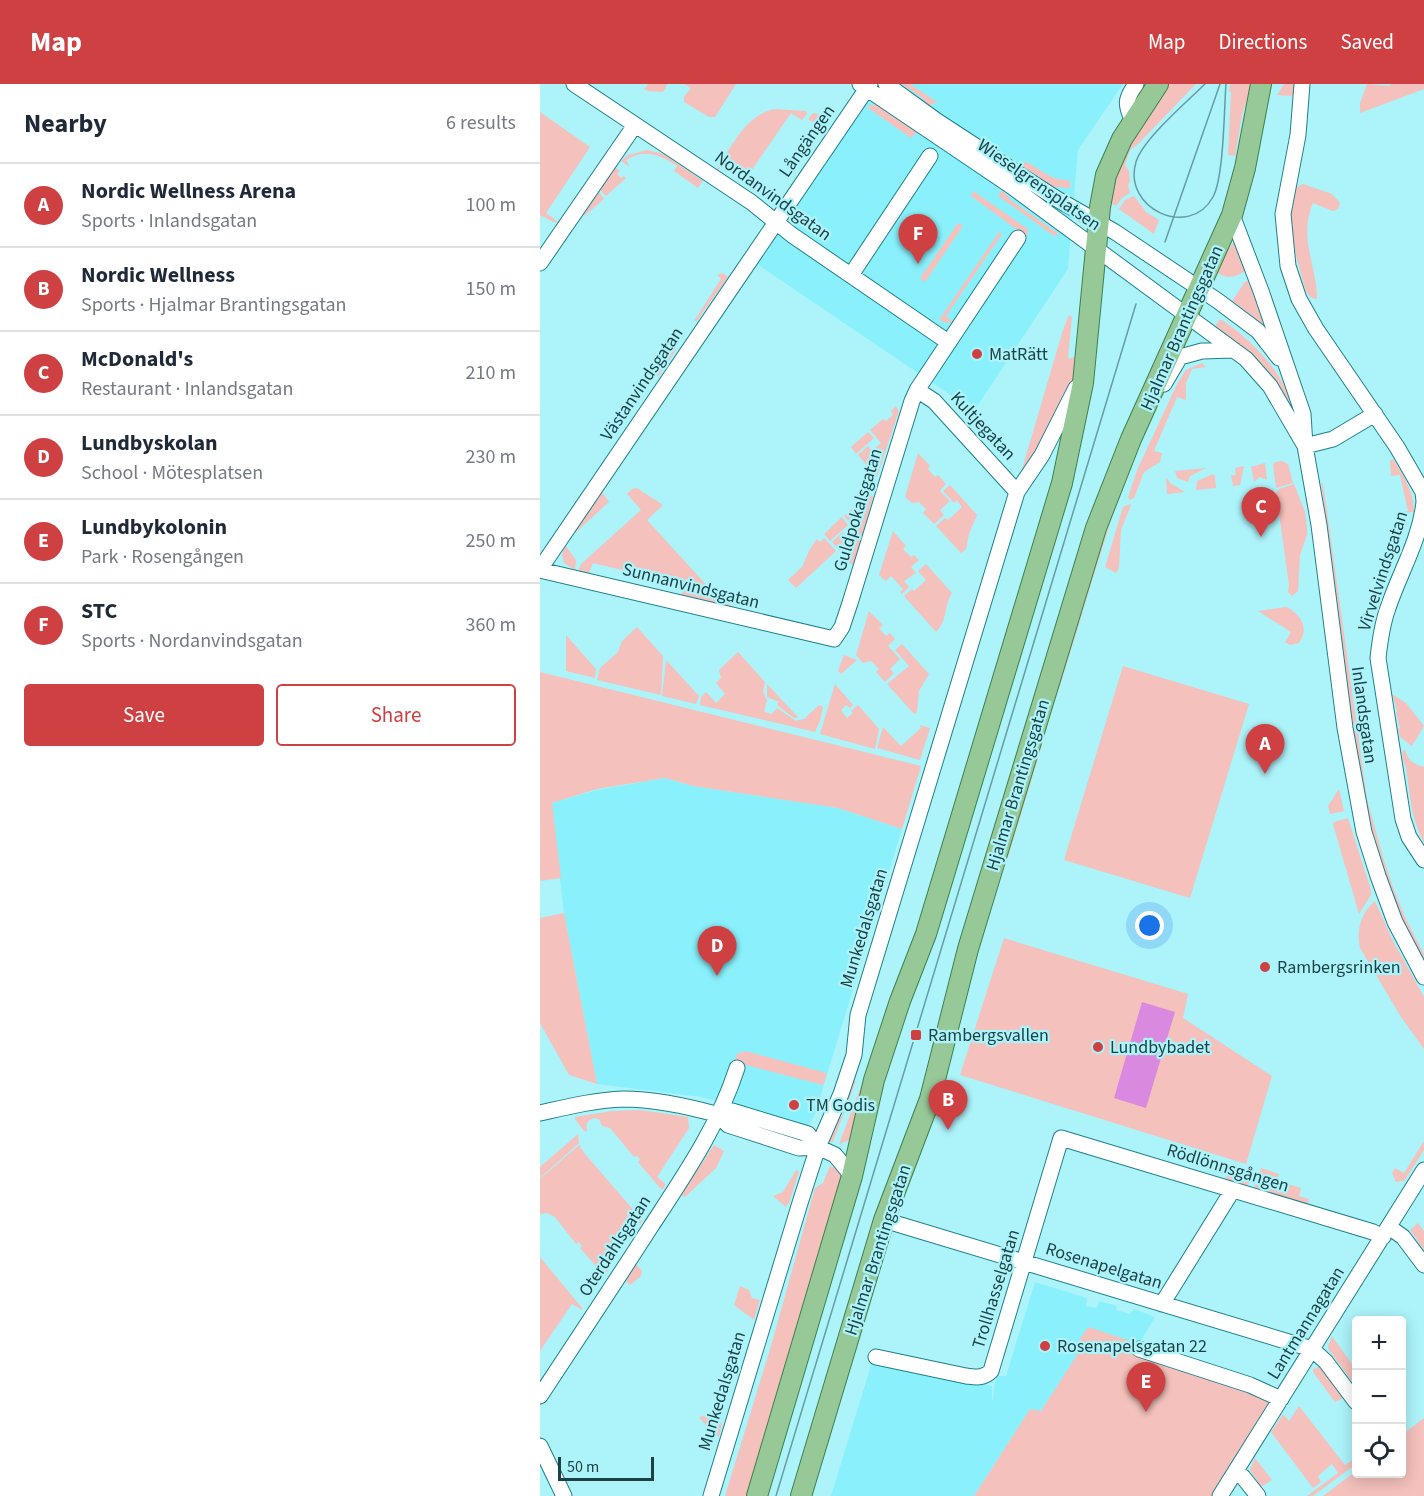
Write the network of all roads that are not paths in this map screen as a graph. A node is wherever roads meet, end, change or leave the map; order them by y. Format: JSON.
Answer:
{"nodes":[{"id":1,"x":574,"y":84,"type":"edge"},
{"id":2,"x":886,"y":84,"type":"edge"},
{"id":3,"x":1136,"y":84,"type":"edge"},
{"id":4,"x":1158,"y":84,"type":"edge"},
{"id":5,"x":1261,"y":84,"type":"edge"},
{"id":6,"x":1302,"y":84,"type":"edge"},
{"id":7,"x":865,"y":86,"type":"edge"},
{"id":8,"x":1133,"y":121,"type":"junction"},
{"id":9,"x":635,"y":125,"type":"junction"},
{"id":10,"x":930,"y":156,"type":"dead end"},
{"id":11,"x":1232,"y":216,"type":"junction"},
{"id":12,"x":775,"y":221,"type":"junction"},
{"id":13,"x":1099,"y":223,"type":"junction"},
{"id":14,"x":1018,"y":238,"type":"dead end"},
{"id":15,"x":1096,"y":249,"type":"junction"},
{"id":16,"x":540,"y":262,"type":"edge"},
{"id":17,"x":851,"y":275,"type":"junction"},
{"id":18,"x":1200,"y":289,"type":"junction"},
{"id":19,"x":1187,"y":316,"type":"junction"},
{"id":20,"x":948,"y":342,"type":"junction"},
{"id":21,"x":1234,"y":350,"type":"junction"},
{"id":22,"x":1292,"y":382,"type":"junction"},
{"id":23,"x":1083,"y":383,"type":"junction"},
{"id":24,"x":917,"y":390,"type":"junction"},
{"id":25,"x":1375,"y":414,"type":"junction"},
{"id":26,"x":1142,"y":416,"type":"junction"},
{"id":27,"x":1305,"y":447,"type":"junction"},
{"id":28,"x":1017,"y":492,"type":"junction"},
{"id":29,"x":1424,"y":501,"type":"edge"},
{"id":30,"x":540,"y":570,"type":"edge"},
{"id":31,"x":834,"y":639,"type":"joint"},
{"id":32,"x":1424,"y":860,"type":"edge"},
{"id":33,"x":1424,"y":977,"type":"edge"},
{"id":34,"x":737,"y":1068,"type":"dead end"},
{"id":35,"x":540,"y":1113,"type":"edge"},
{"id":36,"x":719,"y":1115,"type":"junction"},
{"id":37,"x":861,"y":1136,"type":"junction"},
{"id":38,"x":1061,"y":1138,"type":"joint"},
{"id":39,"x":818,"y":1147,"type":"junction"},
{"id":40,"x":835,"y":1155,"type":"junction"},
{"id":41,"x":1424,"y":1170,"type":"edge"},
{"id":42,"x":852,"y":1176,"type":"junction"},
{"id":43,"x":1230,"y":1189,"type":"junction"},
{"id":44,"x":884,"y":1220,"type":"junction"},
{"id":45,"x":1384,"y":1235,"type":"junction"},
{"id":46,"x":1025,"y":1262,"type":"junction"},
{"id":47,"x":1424,"y":1265,"type":"edge"},
{"id":48,"x":1162,"y":1304,"type":"junction"},
{"id":49,"x":1139,"y":1349,"type":"dead end"},
{"id":50,"x":1312,"y":1349,"type":"junction"},
{"id":51,"x":876,"y":1357,"type":"dead end"},
{"id":52,"x":540,"y":1396,"type":"edge"},
{"id":53,"x":1352,"y":1397,"type":"edge"},
{"id":54,"x":1281,"y":1399,"type":"junction"},
{"id":55,"x":540,"y":1446,"type":"edge"},
{"id":56,"x":1236,"y":1472,"type":"junction"},
{"id":57,"x":564,"y":1496,"type":"edge"},
{"id":58,"x":711,"y":1496,"type":"edge"},
{"id":59,"x":757,"y":1496,"type":"edge"},
{"id":60,"x":801,"y":1496,"type":"edge"},
{"id":61,"x":1220,"y":1496,"type":"edge"},
{"id":62,"x":1258,"y":1496,"type":"edge"}],
"edges":[{"from":1,"to":9,"type":"street","name":"Nordanvindsgatan"},
{"from":2,"to":13,"type":"street","name":"Wieselgrensplatsen"},
{"from":3,"to":8,"type":"street"},
{"from":4,"to":8,"type":"main road"},
{"from":5,"to":11,"type":"main road","name":"Hjalmar Brantingsgatan"},
{"from":6,"to":25,"type":"street","name":"Virvelvindsgatan"},
{"from":7,"to":12,"type":"street","name":"Långängen"},
{"from":7,"to":15,"type":"street","name":"Wieselgrensplatsen"},
{"from":8,"to":13,"type":"main road"},
{"from":9,"to":12,"type":"street","name":"Nordanvindsgatan"},
{"from":9,"to":16,"type":"street"},
{"from":10,"to":17,"type":"street"},
{"from":11,"to":18,"type":"main road","name":"Hjalmar Brantingsgatan"},
{"from":11,"to":22,"type":"street","name":"Inlandsgatan"},
{"from":12,"to":17,"type":"street","name":"Nordanvindsgatan"},
{"from":12,"to":30,"type":"street","name":"Västanvindsgatan"},
{"from":13,"to":15,"type":"main road"},
{"from":13,"to":18,"type":"street","name":"Wieselgrensplatsen"},
{"from":14,"to":20,"type":"street"},
{"from":15,"to":19,"type":"street","name":"Wieselgrensplatsen"},
{"from":15,"to":23,"type":"main road"},
{"from":17,"to":20,"type":"street","name":"Nordanvindsgatan"},
{"from":18,"to":19,"type":"main road","name":"Hjalmar Brantingsgatan"},
{"from":18,"to":22,"type":"street","name":"Inlandsgatan"},
{"from":19,"to":21,"type":"street","name":"Inlandsgatan"},
{"from":19,"to":26,"type":"main road","name":"Hjalmar Brantingsgatan"},
{"from":20,"to":24,"type":"street"},
{"from":21,"to":26,"type":"street"},
{"from":21,"to":27,"type":"street","name":"Inlandsgatan"},
{"from":22,"to":27,"type":"street","name":"Inlandsgatan"},
{"from":23,"to":28,"type":"street","name":"Munkedalsgatan"},
{"from":23,"to":37,"type":"main road"},
{"from":24,"to":28,"type":"street","name":"Kultjegatan"},
{"from":24,"to":31,"type":"street","name":"Guldpokalsgatan"},
{"from":25,"to":27,"type":"street"},
{"from":25,"to":29,"type":"street","name":"Virvelvindsgatan"},
{"from":26,"to":44,"type":"main road","name":"Hjalmar Brantingsgatan"},
{"from":27,"to":33,"type":"street","name":"Inlandsgatan"},
{"from":28,"to":39,"type":"street","name":"Munkedalsgatan"},
{"from":29,"to":32,"type":"street","name":"Virvelvindsgatan"},
{"from":30,"to":31,"type":"street","name":"Sunnanvindsgatan"},
{"from":34,"to":36,"type":"street","name":"Oterdahlsgatan"},
{"from":35,"to":36,"type":"street"},
{"from":36,"to":39,"type":"street"},
{"from":36,"to":52,"type":"street","name":"Oterdahlsgatan"},
{"from":37,"to":40,"type":"street"},
{"from":37,"to":42,"type":"main road"},
{"from":38,"to":43,"type":"street","name":"Rödlönnsgången"},
{"from":38,"to":46,"type":"street","name":"Trollhasselgatan"},
{"from":39,"to":40,"type":"street"},
{"from":39,"to":58,"type":"street","name":"Munkedalsgatan"},
{"from":40,"to":42,"type":"street"},
{"from":41,"to":45,"type":"street","name":"Lantmannagatan"},
{"from":42,"to":59,"type":"main road"},
{"from":43,"to":45,"type":"street","name":"Rödlönnsgången"},
{"from":43,"to":48,"type":"street"},
{"from":44,"to":46,"type":"street","name":"Rosenapelgatan"},
{"from":44,"to":60,"type":"main road","name":"Hjalmar Brantingsgatan"},
{"from":45,"to":47,"type":"street"},
{"from":45,"to":50,"type":"street","name":"Lantmannagatan"},
{"from":46,"to":48,"type":"street","name":"Rosenapelgatan"},
{"from":46,"to":51,"type":"street","name":"Trollhasselgatan"},
{"from":48,"to":50,"type":"street","name":"Rosenapelgatan"},
{"from":49,"to":54,"type":"street"},
{"from":50,"to":53,"type":"street"},
{"from":50,"to":54,"type":"street","name":"Lantmannagatan"},
{"from":54,"to":56,"type":"street","name":"Lantmannagatan"},
{"from":55,"to":57,"type":"street"},
{"from":56,"to":61,"type":"street","name":"Lantmannagatan"},
{"from":56,"to":62,"type":"street"}]}
